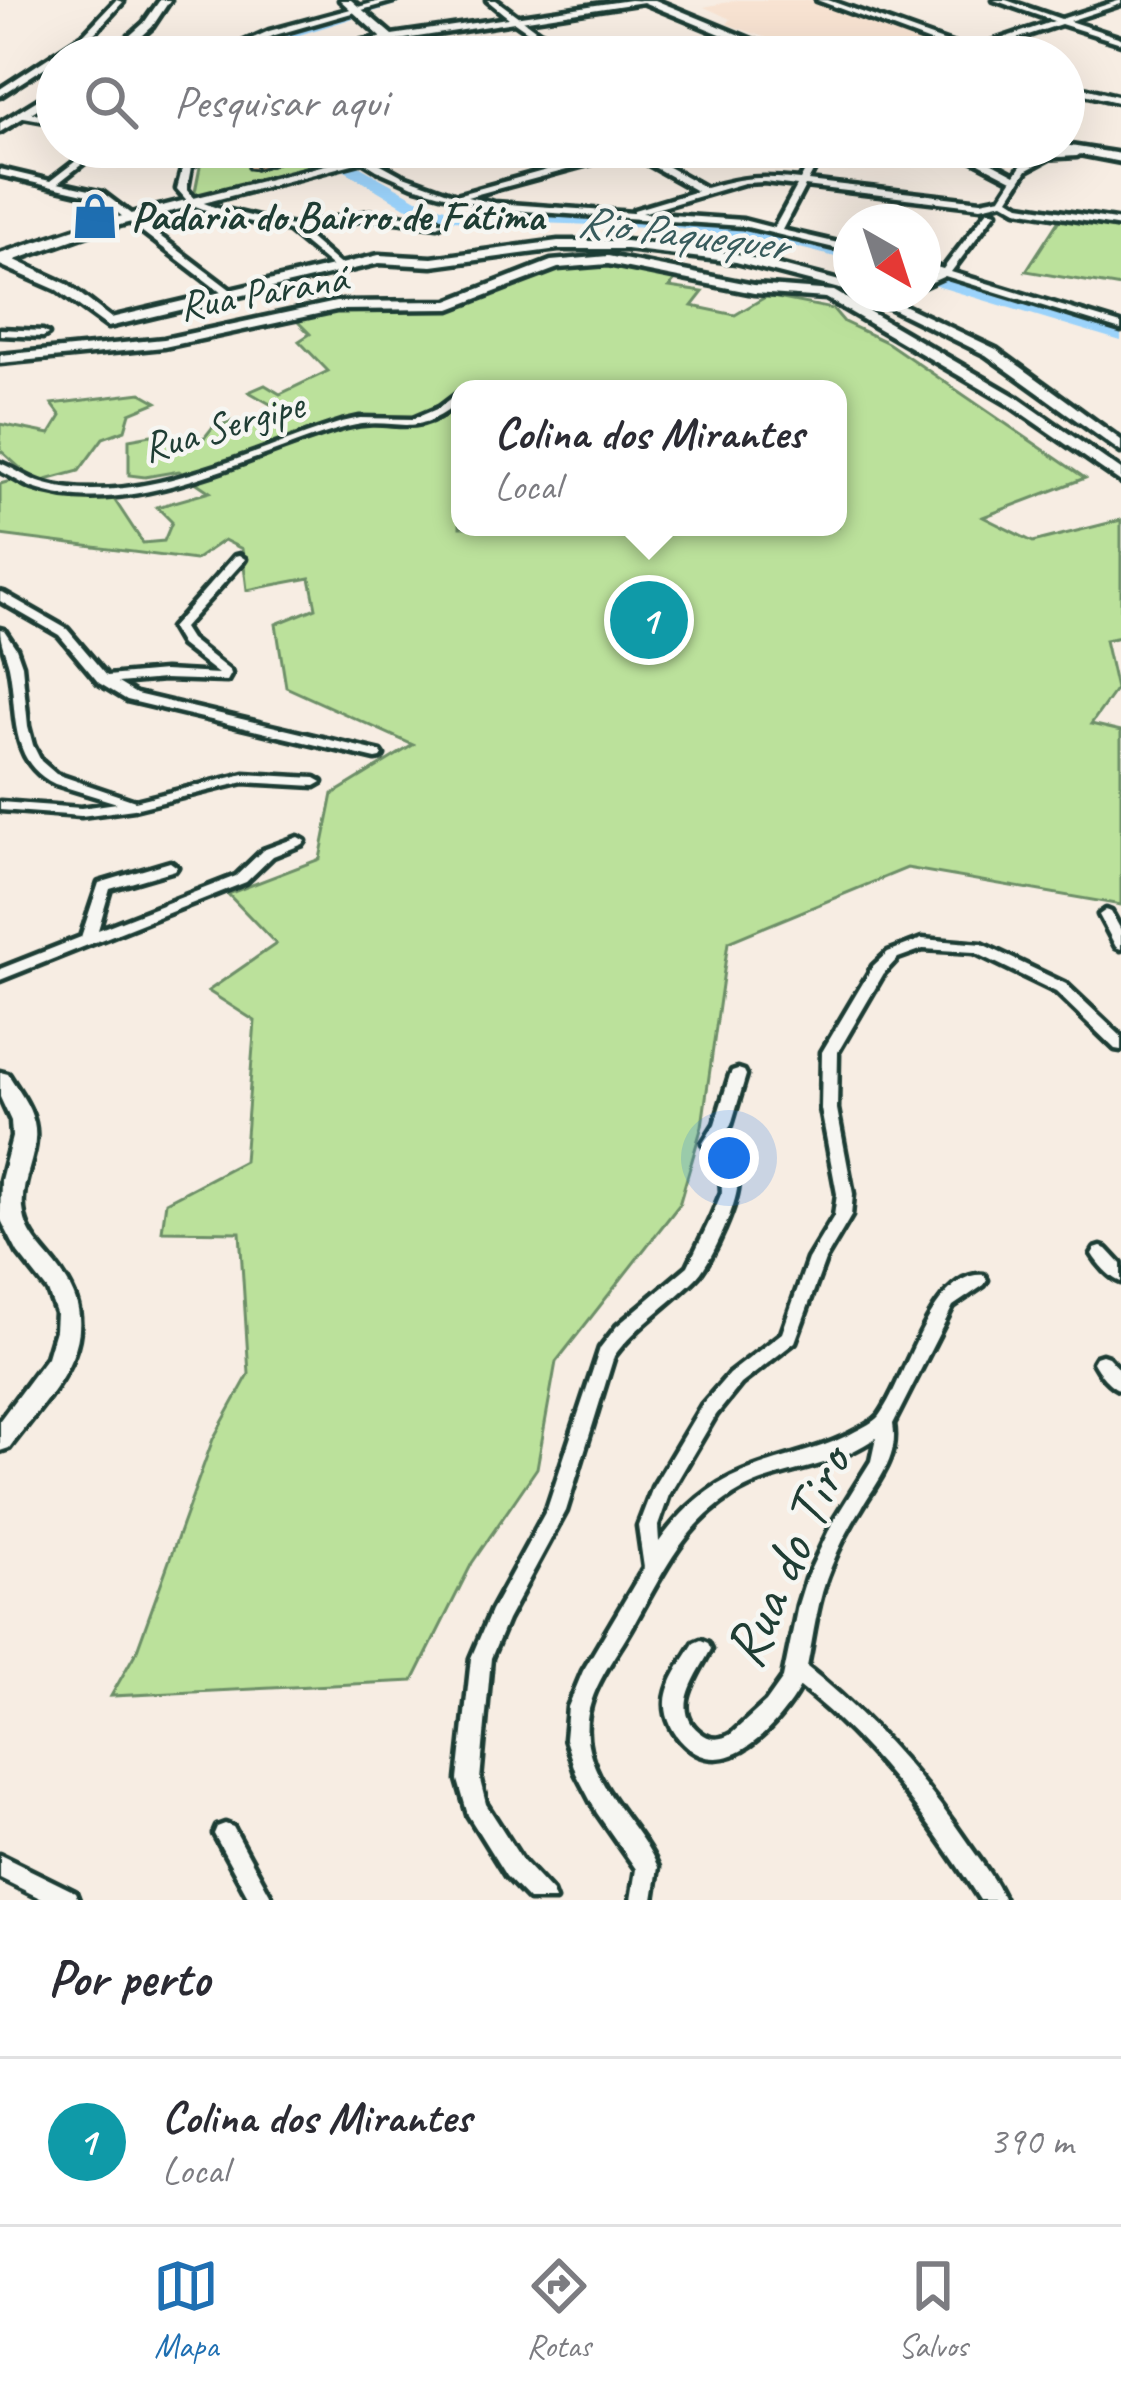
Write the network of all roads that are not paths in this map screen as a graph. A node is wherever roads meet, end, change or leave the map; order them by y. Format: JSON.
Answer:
{"nodes":[{"id":1,"x":165,"y":0,"type":"edge"},
{"id":2,"x":345,"y":0,"type":"edge"},
{"id":3,"x":393,"y":0,"type":"edge"},
{"id":4,"x":490,"y":0,"type":"edge"},
{"id":5,"x":646,"y":0,"type":"edge"},
{"id":6,"x":820,"y":0,"type":"edge"},
{"id":7,"x":998,"y":0,"type":"edge"},
{"id":8,"x":1121,"y":1,"type":"edge"},
{"id":9,"x":119,"y":2,"type":"edge"},
{"id":10,"x":360,"y":14,"type":"junction"},
{"id":11,"x":516,"y":20,"type":"junction"},
{"id":12,"x":1062,"y":21,"type":"junction"},
{"id":13,"x":87,"y":36,"type":"edge"},
{"id":14,"x":133,"y":36,"type":"edge"},
{"id":15,"x":264,"y":36,"type":"edge"},
{"id":16,"x":382,"y":36,"type":"edge"},
{"id":17,"x":406,"y":36,"type":"edge"},
{"id":18,"x":541,"y":36,"type":"edge"},
{"id":19,"x":735,"y":36,"type":"edge"},
{"id":20,"x":921,"y":36,"type":"edge"},
{"id":21,"x":1018,"y":36,"type":"edge"},
{"id":22,"x":1121,"y":41,"type":"edge"},
{"id":23,"x":36,"y":70,"type":"edge"},
{"id":24,"x":1085,"y":91,"type":"edge"},
{"id":25,"x":0,"y":93,"type":"edge"},
{"id":26,"x":1121,"y":100,"type":"edge"},
{"id":27,"x":36,"y":105,"type":"edge"},
{"id":28,"x":21,"y":114,"type":"junction"},
{"id":29,"x":36,"y":116,"type":"edge"},
{"id":30,"x":0,"y":128,"type":"edge"},
{"id":31,"x":1085,"y":153,"type":"edge"},
{"id":32,"x":1121,"y":158,"type":"edge"},
{"id":33,"x":72,"y":168,"type":"edge"},
{"id":34,"x":186,"y":168,"type":"edge"},
{"id":35,"x":330,"y":168,"type":"edge"},
{"id":36,"x":382,"y":168,"type":"edge"},
{"id":37,"x":564,"y":168,"type":"edge"},
{"id":38,"x":668,"y":168,"type":"edge"},
{"id":39,"x":812,"y":168,"type":"edge"},
{"id":40,"x":996,"y":168,"type":"edge"},
{"id":41,"x":1026,"y":168,"type":"edge"},
{"id":42,"x":0,"y":172,"type":"edge"},
{"id":43,"x":1016,"y":179,"type":"junction"},
{"id":44,"x":54,"y":181,"type":"junction"},
{"id":45,"x":805,"y":183,"type":"junction"},
{"id":46,"x":704,"y":190,"type":"junction"},
{"id":47,"x":455,"y":198,"type":"junction"},
{"id":48,"x":1004,"y":200,"type":"junction"},
{"id":49,"x":194,"y":202,"type":"junction"},
{"id":50,"x":1017,"y":207,"type":"junction"},
{"id":51,"x":986,"y":208,"type":"junction"},
{"id":52,"x":628,"y":214,"type":"junction"},
{"id":53,"x":130,"y":218,"type":"junction"},
{"id":54,"x":438,"y":223,"type":"dead end"},
{"id":55,"x":1121,"y":224,"type":"edge"},
{"id":56,"x":292,"y":230,"type":"junction"},
{"id":57,"x":778,"y":230,"type":"junction"},
{"id":58,"x":833,"y":244,"type":"edge"},
{"id":59,"x":1,"y":260,"type":"edge"},
{"id":60,"x":340,"y":268,"type":"junction"},
{"id":61,"x":941,"y":273,"type":"joint"},
{"id":62,"x":833,"y":283,"type":"edge"},
{"id":63,"x":231,"y":296,"type":"junction"},
{"id":64,"x":909,"y":312,"type":"edge"},
{"id":65,"x":1121,"y":327,"type":"edge"},
{"id":66,"x":0,"y":332,"type":"edge"},
{"id":67,"x":43,"y":334,"type":"dead end"},
{"id":68,"x":0,"y":358,"type":"edge"},
{"id":69,"x":451,"y":402,"type":"edge"},
{"id":70,"x":1121,"y":447,"type":"edge"},
{"id":71,"x":0,"y":466,"type":"edge"},
{"id":72,"x":1121,"y":478,"type":"edge"},
{"id":73,"x":239,"y":559,"type":"dead end"},
{"id":74,"x":0,"y":596,"type":"edge"},
{"id":75,"x":0,"y":633,"type":"edge"},
{"id":76,"x":104,"y":680,"type":"junction"},
{"id":77,"x":376,"y":755,"type":"dead end"},
{"id":78,"x":315,"y":782,"type":"dead end"},
{"id":79,"x":134,"y":805,"type":"junction"},
{"id":80,"x":0,"y":806,"type":"edge"},
{"id":81,"x":298,"y":841,"type":"dead end"},
{"id":82,"x":170,"y":867,"type":"dead end"},
{"id":83,"x":1106,"y":915,"type":"dead end"},
{"id":84,"x":88,"y":940,"type":"junction"},
{"id":85,"x":1121,"y":944,"type":"edge"},
{"id":86,"x":0,"y":975,"type":"edge"},
{"id":87,"x":1121,"y":1045,"type":"edge"},
{"id":88,"x":738,"y":1075,"type":"dead end"},
{"id":89,"x":0,"y":1080,"type":"edge"},
{"id":90,"x":1100,"y":1254,"type":"dead end"},
{"id":91,"x":1121,"y":1275,"type":"edge"},
{"id":92,"x":979,"y":1280,"type":"dead end"},
{"id":93,"x":1102,"y":1362,"type":"dead end"},
{"id":94,"x":1121,"y":1383,"type":"edge"},
{"id":95,"x":884,"y":1424,"type":"junction"},
{"id":96,"x":0,"y":1440,"type":"edge"},
{"id":97,"x":652,"y":1564,"type":"junction"},
{"id":98,"x":700,"y":1649,"type":"dead end"},
{"id":99,"x":800,"y":1674,"type":"junction"},
{"id":100,"x":225,"y":1834,"type":"dead end"},
{"id":101,"x":0,"y":1866,"type":"edge"},
{"id":102,"x":68,"y":1900,"type":"edge"},
{"id":103,"x":262,"y":1900,"type":"edge"},
{"id":104,"x":544,"y":1900,"type":"edge"},
{"id":105,"x":642,"y":1900,"type":"edge"},
{"id":106,"x":993,"y":1900,"type":"edge"}],
"edges":[{"from":1,"to":14,"type":"street"},
{"from":2,"to":10,"type":"street"},
{"from":3,"to":10,"type":"street"},
{"from":4,"to":11,"type":"street"},
{"from":5,"to":11,"type":"street"},
{"from":5,"to":19,"type":"main road"},
{"from":6,"to":20,"type":"street"},
{"from":7,"to":12,"type":"street"},
{"from":8,"to":12,"type":"street"},
{"from":9,"to":13,"type":"street"},
{"from":10,"to":15,"type":"street"},
{"from":10,"to":16,"type":"street"},
{"from":11,"to":17,"type":"street"},
{"from":11,"to":18,"type":"street"},
{"from":12,"to":21,"type":"street"},
{"from":12,"to":22,"type":"street"},
{"from":23,"to":25,"type":"street"},
{"from":24,"to":26,"type":"street"},
{"from":27,"to":28,"type":"street"},
{"from":28,"to":29,"type":"street"},
{"from":28,"to":30,"type":"street"},
{"from":31,"to":32,"type":"main road"},
{"from":33,"to":44,"type":"street"},
{"from":34,"to":49,"type":"street"},
{"from":35,"to":49,"type":"street"},
{"from":36,"to":47,"type":"street"},
{"from":37,"to":47,"type":"street"},
{"from":38,"to":46,"type":"street"},
{"from":39,"to":45,"type":"street"},
{"from":40,"to":43,"type":"street"},
{"from":41,"to":43,"type":"street"},
{"from":42,"to":44,"type":"street"},
{"from":43,"to":48,"type":"street"},
{"from":44,"to":53,"type":"street"},
{"from":45,"to":46,"type":"street"},
{"from":45,"to":51,"type":"street"},
{"from":45,"to":57,"type":"street"},
{"from":46,"to":52,"type":"street"},
{"from":47,"to":52,"type":"street"},
{"from":48,"to":50,"type":"street"},
{"from":48,"to":51,"type":"street"},
{"from":49,"to":53,"type":"street"},
{"from":49,"to":56,"type":"street"},
{"from":50,"to":51,"type":"street"},
{"from":50,"to":55,"type":"street"},
{"from":51,"to":61,"type":"street"},
{"from":52,"to":57,"type":"street"},
{"from":53,"to":59,"type":"street"},
{"from":53,"to":63,"type":"street"},
{"from":54,"to":56,"type":"street"},
{"from":56,"to":60,"type":"street"},
{"from":57,"to":58,"type":"street"},
{"from":59,"to":63,"type":"street"},
{"from":60,"to":62,"type":"street"},
{"from":60,"to":63,"type":"street"},
{"from":61,"to":65,"type":"street"},
{"from":64,"to":70,"type":"street"},
{"from":66,"to":67,"type":"street"},
{"from":68,"to":72,"type":"street","name":"Rua Paraná"},
{"from":69,"to":71,"type":"street","name":"Rua Sergipe"},
{"from":73,"to":76,"type":"street"},
{"from":74,"to":76,"type":"street"},
{"from":75,"to":79,"type":"street"},
{"from":76,"to":77,"type":"street"},
{"from":78,"to":79,"type":"street"},
{"from":79,"to":80,"type":"street"},
{"from":81,"to":84,"type":"street"},
{"from":82,"to":84,"type":"street"},
{"from":83,"to":85,"type":"street"},
{"from":84,"to":86,"type":"street"},
{"from":87,"to":97,"type":"street"},
{"from":88,"to":104,"type":"street"},
{"from":89,"to":96,"type":"street"},
{"from":90,"to":91,"type":"street"},
{"from":92,"to":95,"type":"street","name":"Rua do Tiro"},
{"from":93,"to":94,"type":"street"},
{"from":95,"to":97,"type":"street"},
{"from":95,"to":99,"type":"street","name":"Rua do Tiro"},
{"from":97,"to":105,"type":"street"},
{"from":98,"to":99,"type":"street","name":"Rua do Tiro"},
{"from":99,"to":106,"type":"street"},
{"from":100,"to":103,"type":"street"},
{"from":101,"to":102,"type":"street"}]}
